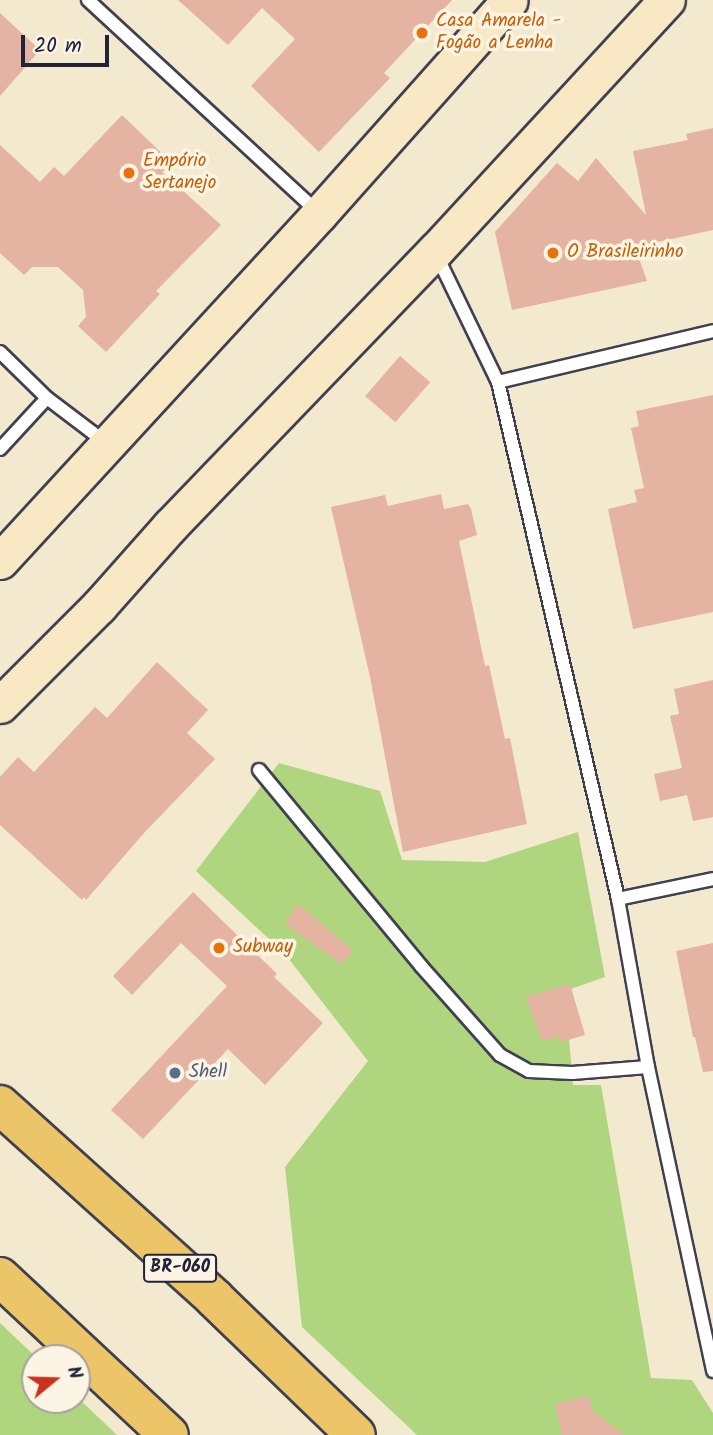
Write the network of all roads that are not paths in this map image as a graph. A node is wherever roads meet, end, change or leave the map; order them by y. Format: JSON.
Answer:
{"nodes":[{"id":1,"x":89,"y":0,"type":"edge"},
{"id":2,"x":510,"y":0,"type":"edge"},
{"id":3,"x":667,"y":0,"type":"edge"},
{"id":4,"x":320,"y":213,"type":"junction"},
{"id":5,"x":435,"y":251,"type":"junction"},
{"id":6,"x":713,"y":331,"type":"edge"},
{"id":7,"x":0,"y":352,"type":"edge"},
{"id":8,"x":498,"y":383,"type":"junction"},
{"id":9,"x":47,"y":398,"type":"junction"},
{"id":10,"x":108,"y":444,"type":"junction"},
{"id":11,"x":0,"y":449,"type":"edge"},
{"id":12,"x":0,"y":561,"type":"edge"},
{"id":13,"x":0,"y":705,"type":"edge"},
{"id":14,"x":259,"y":770,"type":"dead end"},
{"id":15,"x":713,"y":879,"type":"edge"},
{"id":16,"x":618,"y":898,"type":"junction"},
{"id":17,"x":648,"y":1067,"type":"junction"},
{"id":18,"x":0,"y":1105,"type":"edge"},
{"id":19,"x":0,"y":1277,"type":"edge"},
{"id":20,"x":713,"y":1371,"type":"edge"},
{"id":21,"x":169,"y":1435,"type":"edge"},
{"id":22,"x":356,"y":1435,"type":"edge"}],
"edges":[{"from":1,"to":4,"type":"lane"},
{"from":2,"to":4,"type":"main road"},
{"from":3,"to":5,"type":"main road"},
{"from":4,"to":10,"type":"main road"},
{"from":5,"to":8,"type":"lane"},
{"from":5,"to":13,"type":"main road"},
{"from":6,"to":8,"type":"lane"},
{"from":7,"to":9,"type":"lane"},
{"from":8,"to":16,"type":"lane"},
{"from":9,"to":10,"type":"lane"},
{"from":9,"to":11,"type":"lane"},
{"from":10,"to":12,"type":"main road"},
{"from":14,"to":17,"type":"lane"},
{"from":15,"to":16,"type":"lane"},
{"from":16,"to":17,"type":"lane"},
{"from":17,"to":20,"type":"lane"},
{"from":18,"to":22,"type":"highway","number":"BR-060"},
{"from":19,"to":21,"type":"highway"}]}
